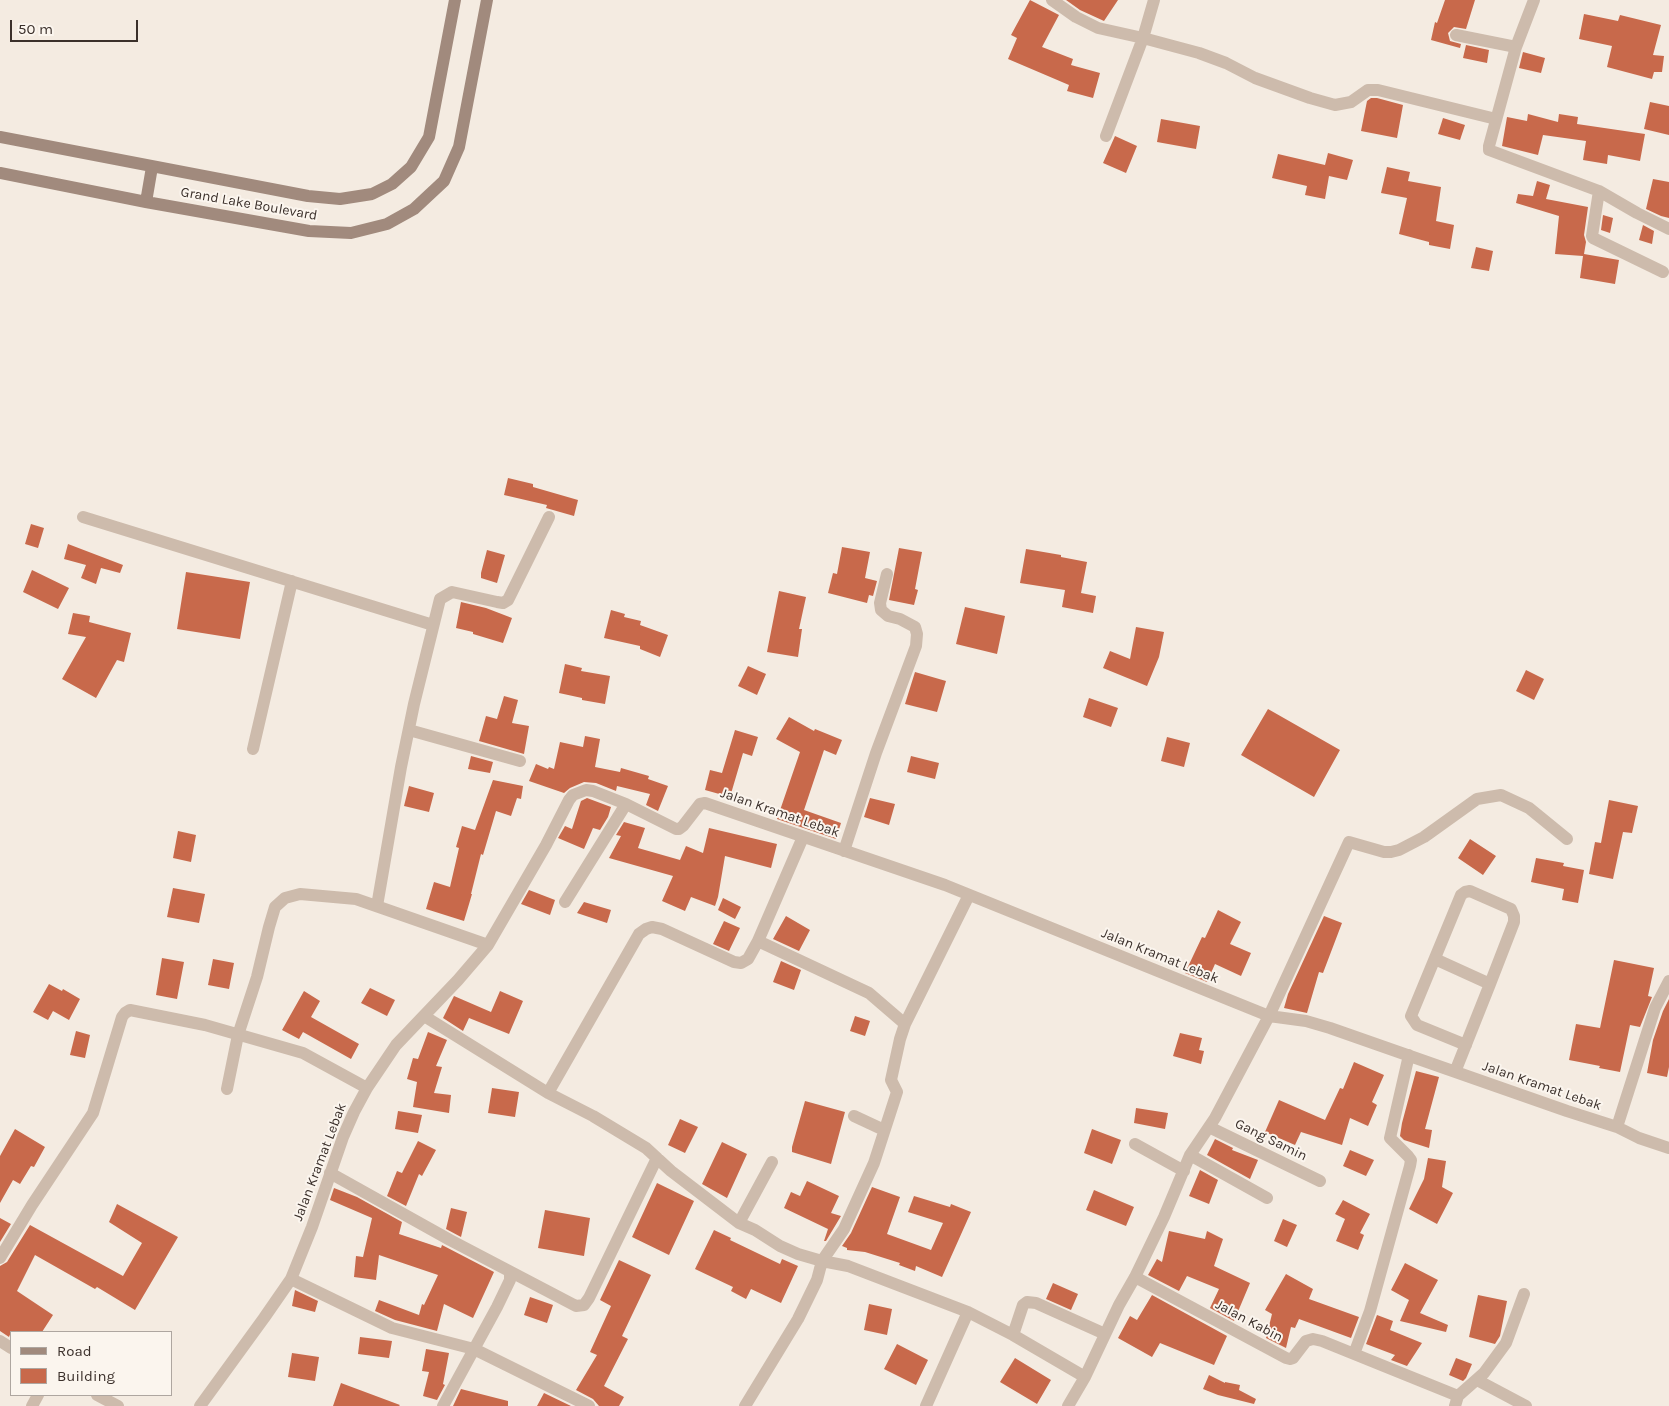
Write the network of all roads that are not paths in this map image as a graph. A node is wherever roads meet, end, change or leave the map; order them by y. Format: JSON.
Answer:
{"nodes":[{"id":1,"x":455,"y":0,"type":"edge"},
{"id":2,"x":487,"y":0,"type":"edge"},
{"id":3,"x":1052,"y":0,"type":"edge"},
{"id":4,"x":1154,"y":0,"type":"edge"},
{"id":5,"x":1534,"y":0,"type":"edge"},
{"id":6,"x":1456,"y":35,"type":"dead end"},
{"id":7,"x":1143,"y":38,"type":"junction"},
{"id":8,"x":1516,"y":47,"type":"junction"},
{"id":9,"x":1496,"y":119,"type":"junction"},
{"id":10,"x":1106,"y":136,"type":"dead end"},
{"id":11,"x":0,"y":137,"type":"edge"},
{"id":12,"x":152,"y":167,"type":"junction"},
{"id":13,"x":0,"y":173,"type":"edge"},
{"id":14,"x":1599,"y":191,"type":"junction"},
{"id":15,"x":146,"y":202,"type":"junction"},
{"id":16,"x":1669,"y":228,"type":"edge"},
{"id":17,"x":1663,"y":272,"type":"dead end"},
{"id":18,"x":82,"y":517,"type":"dead end"},
{"id":19,"x":549,"y":517,"type":"dead end"},
{"id":20,"x":887,"y":574,"type":"dead end"},
{"id":21,"x":292,"y":581,"type":"junction"},
{"id":22,"x":433,"y":625,"type":"junction"},
{"id":23,"x":409,"y":730,"type":"junction"},
{"id":24,"x":253,"y":749,"type":"dead end"},
{"id":25,"x":520,"y":761,"type":"dead end"},
{"id":26,"x":626,"y":804,"type":"junction"},
{"id":27,"x":803,"y":837,"type":"junction"},
{"id":28,"x":1567,"y":839,"type":"dead end"},
{"id":29,"x":844,"y":851,"type":"junction"},
{"id":30,"x":970,"y":895,"type":"junction"},
{"id":31,"x":565,"y":902,"type":"dead end"},
{"id":32,"x":377,"y":906,"type":"junction"},
{"id":33,"x":758,"y":941,"type":"junction"},
{"id":34,"x":488,"y":945,"type":"junction"},
{"id":35,"x":1435,"y":959,"type":"junction"},
{"id":36,"x":1669,"y":981,"type":"edge"},
{"id":37,"x":1490,"y":984,"type":"junction"},
{"id":38,"x":424,"y":1016,"type":"junction"},
{"id":39,"x":1269,"y":1016,"type":"junction"},
{"id":40,"x":905,"y":1024,"type":"junction"},
{"id":41,"x":238,"y":1035,"type":"junction"},
{"id":42,"x":1466,"y":1045,"type":"junction"},
{"id":43,"x":1408,"y":1055,"type":"junction"},
{"id":44,"x":1455,"y":1072,"type":"junction"},
{"id":45,"x":367,"y":1088,"type":"junction"},
{"id":46,"x":226,"y":1089,"type":"dead end"},
{"id":47,"x":548,"y":1093,"type":"junction"},
{"id":48,"x":854,"y":1116,"type":"dead end"},
{"id":49,"x":1209,"y":1127,"type":"junction"},
{"id":50,"x":1617,"y":1127,"type":"junction"},
{"id":51,"x":884,"y":1130,"type":"junction"},
{"id":52,"x":1135,"y":1144,"type":"dead end"},
{"id":53,"x":1669,"y":1148,"type":"edge"},
{"id":54,"x":1190,"y":1155,"type":"junction"},
{"id":55,"x":657,"y":1158,"type":"junction"},
{"id":56,"x":772,"y":1162,"type":"dead end"},
{"id":57,"x":1184,"y":1171,"type":"junction"},
{"id":58,"x":330,"y":1173,"type":"junction"},
{"id":59,"x":1320,"y":1180,"type":"dead end"},
{"id":60,"x":1267,"y":1198,"type":"dead end"},
{"id":61,"x":739,"y":1223,"type":"junction"},
{"id":62,"x":0,"y":1258,"type":"edge"},
{"id":63,"x":822,"y":1261,"type":"junction"},
{"id":64,"x":510,"y":1272,"type":"junction"},
{"id":65,"x":1135,"y":1276,"type":"junction"},
{"id":66,"x":290,"y":1279,"type":"junction"},
{"id":67,"x":1524,"y":1294,"type":"dead end"},
{"id":68,"x":968,"y":1312,"type":"junction"},
{"id":69,"x":1105,"y":1334,"type":"junction"},
{"id":70,"x":1013,"y":1335,"type":"junction"},
{"id":71,"x":474,"y":1349,"type":"junction"},
{"id":72,"x":1354,"y":1354,"type":"junction"},
{"id":73,"x":1085,"y":1377,"type":"junction"},
{"id":74,"x":1477,"y":1380,"type":"junction"},
{"id":75,"x":99,"y":1396,"type":"edge"},
{"id":76,"x":1456,"y":1401,"type":"edge"},
{"id":77,"x":587,"y":1405,"type":"edge"},
{"id":78,"x":118,"y":1406,"type":"edge"},
{"id":79,"x":200,"y":1406,"type":"edge"},
{"id":80,"x":443,"y":1406,"type":"edge"},
{"id":81,"x":745,"y":1406,"type":"edge"},
{"id":82,"x":926,"y":1406,"type":"edge"},
{"id":83,"x":1068,"y":1406,"type":"edge"},
{"id":84,"x":1526,"y":1406,"type":"edge"}],
"edges":[{"from":1,"to":12,"type":"street","name":"Grand Lake Boulevard"},
{"from":2,"to":15,"type":"street","name":"Grand Lake Boulevard"},
{"from":3,"to":7,"type":"street"},
{"from":4,"to":7,"type":"street"},
{"from":5,"to":8,"type":"street"},
{"from":6,"to":8,"type":"street"},
{"from":7,"to":9,"type":"street"},
{"from":7,"to":10,"type":"street"},
{"from":8,"to":9,"type":"street"},
{"from":9,"to":14,"type":"street"},
{"from":11,"to":12,"type":"street","name":"Grand Lake Boulevard"},
{"from":12,"to":15,"type":"street"},
{"from":13,"to":15,"type":"street","name":"Grand Lake Boulevard"},
{"from":14,"to":16,"type":"street"},
{"from":14,"to":17,"type":"street"},
{"from":18,"to":21,"type":"street"},
{"from":19,"to":22,"type":"street"},
{"from":20,"to":29,"type":"street"},
{"from":21,"to":22,"type":"street"},
{"from":21,"to":24,"type":"street"},
{"from":22,"to":23,"type":"street"},
{"from":23,"to":25,"type":"street"},
{"from":23,"to":32,"type":"street"},
{"from":26,"to":27,"type":"street","name":"Jalan Kramat Lebak"},
{"from":26,"to":31,"type":"street"},
{"from":26,"to":34,"type":"street","name":"Jalan Kramat Lebak"},
{"from":27,"to":29,"type":"street","name":"Jalan Kramat Lebak"},
{"from":27,"to":33,"type":"street"},
{"from":28,"to":39,"type":"street"},
{"from":29,"to":30,"type":"street","name":"Jalan Kramat Lebak"},
{"from":30,"to":39,"type":"street","name":"Jalan Kramat Lebak"},
{"from":30,"to":40,"type":"street"},
{"from":32,"to":34,"type":"street"},
{"from":32,"to":41,"type":"street"},
{"from":33,"to":40,"type":"street"},
{"from":33,"to":47,"type":"street"},
{"from":34,"to":38,"type":"street","name":"Jalan Kramat Lebak"},
{"from":35,"to":37,"type":"street"},
{"from":35,"to":37,"type":"street"},
{"from":35,"to":42,"type":"street"},
{"from":36,"to":50,"type":"street"},
{"from":37,"to":42,"type":"street"},
{"from":38,"to":45,"type":"street","name":"Jalan Kramat Lebak"},
{"from":38,"to":47,"type":"street"},
{"from":39,"to":43,"type":"street","name":"Jalan Kramat Lebak"},
{"from":39,"to":49,"type":"street"},
{"from":40,"to":51,"type":"street"},
{"from":41,"to":45,"type":"street"},
{"from":41,"to":46,"type":"street"},
{"from":41,"to":62,"type":"street"},
{"from":42,"to":44,"type":"street"},
{"from":43,"to":44,"type":"street","name":"Jalan Kramat Lebak"},
{"from":43,"to":72,"type":"street"},
{"from":44,"to":50,"type":"street","name":"Jalan Kramat Lebak"},
{"from":45,"to":58,"type":"street","name":"Jalan Kramat Lebak"},
{"from":47,"to":55,"type":"street"},
{"from":48,"to":51,"type":"street"},
{"from":49,"to":54,"type":"street"},
{"from":49,"to":59,"type":"street","name":"Gang Samin"},
{"from":50,"to":53,"type":"street","name":"Jalan Kramat Lebak"},
{"from":51,"to":63,"type":"street"},
{"from":52,"to":57,"type":"street"},
{"from":54,"to":57,"type":"street"},
{"from":54,"to":60,"type":"street"},
{"from":55,"to":61,"type":"street"},
{"from":55,"to":64,"type":"street"},
{"from":56,"to":61,"type":"street"},
{"from":57,"to":65,"type":"street"},
{"from":58,"to":64,"type":"street"},
{"from":58,"to":66,"type":"street","name":"Jalan Kramat Lebak"},
{"from":61,"to":63,"type":"street"},
{"from":63,"to":68,"type":"street"},
{"from":63,"to":81,"type":"street"},
{"from":64,"to":71,"type":"street"},
{"from":65,"to":69,"type":"street"},
{"from":65,"to":72,"type":"street","name":"Jalan Kabin"},
{"from":66,"to":71,"type":"street"},
{"from":66,"to":79,"type":"street","name":"Jalan Kramat Lebak"},
{"from":67,"to":74,"type":"street"},
{"from":68,"to":70,"type":"street"},
{"from":68,"to":82,"type":"street"},
{"from":69,"to":70,"type":"street"},
{"from":69,"to":73,"type":"street"},
{"from":70,"to":73,"type":"street"},
{"from":71,"to":77,"type":"street"},
{"from":71,"to":80,"type":"street"},
{"from":72,"to":76,"type":"street","name":"Jalan Kabin"},
{"from":73,"to":83,"type":"street"},
{"from":74,"to":76,"type":"street"},
{"from":74,"to":84,"type":"street"},
{"from":75,"to":78,"type":"street"}]}
